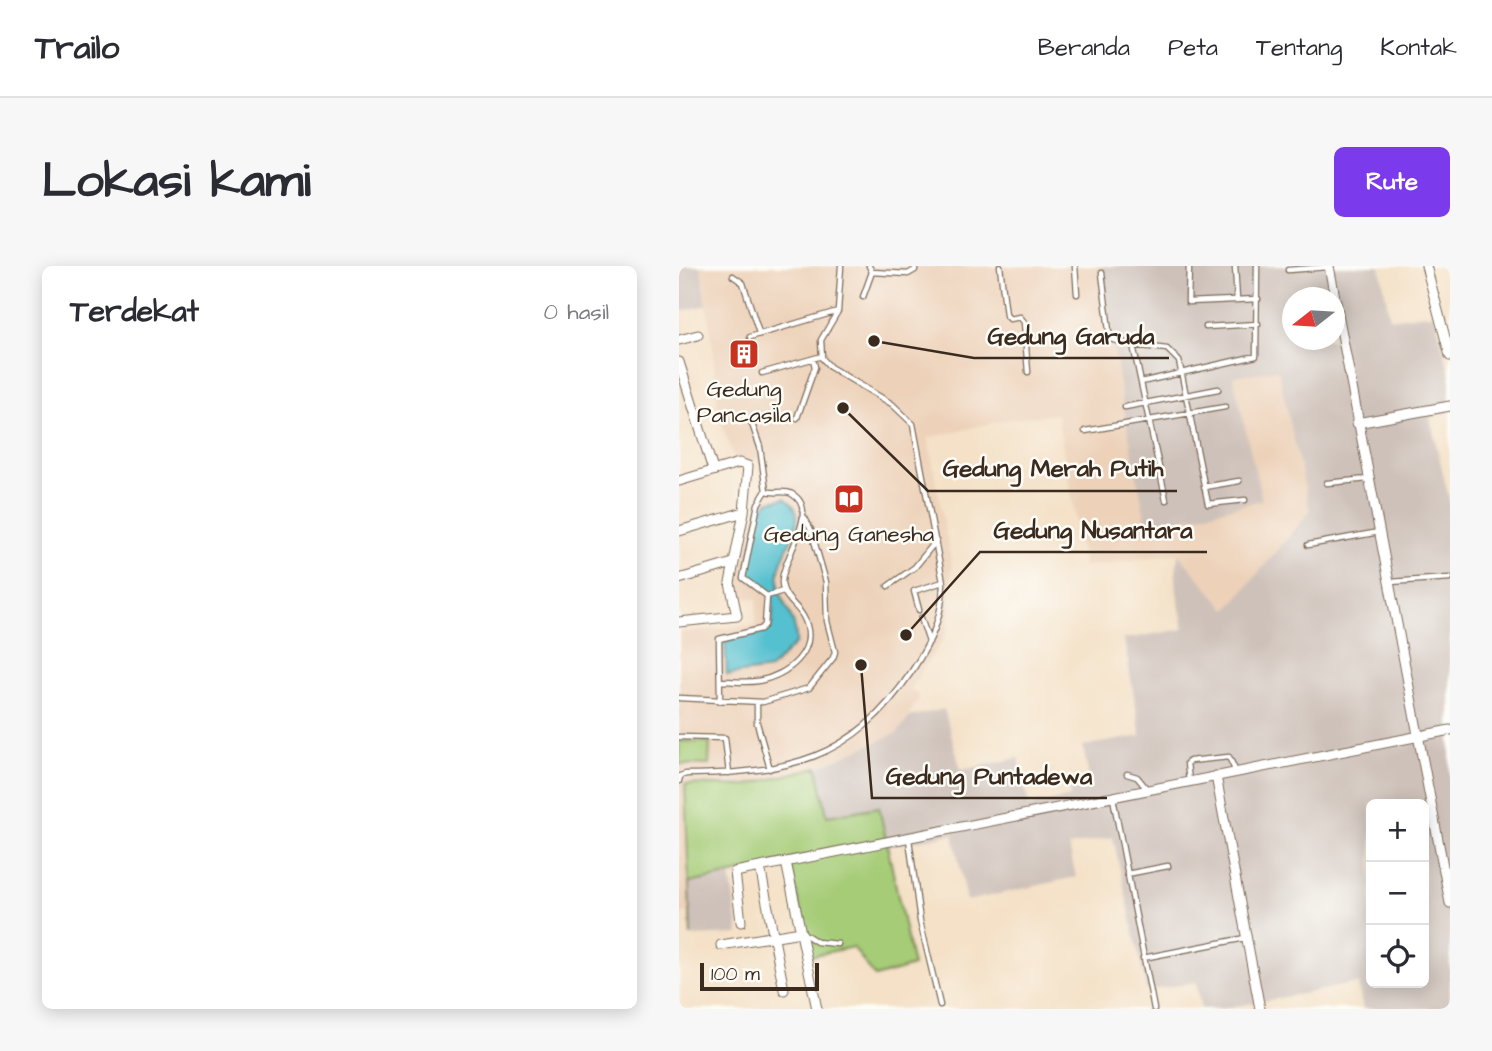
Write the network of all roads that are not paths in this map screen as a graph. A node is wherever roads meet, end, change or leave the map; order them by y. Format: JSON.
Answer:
{"nodes":[{"id":1,"x":841,"y":266,"type":"edge"},
{"id":2,"x":869,"y":266,"type":"edge"},
{"id":3,"x":915,"y":266,"type":"edge"},
{"id":4,"x":1000,"y":266,"type":"edge"},
{"id":5,"x":1075,"y":266,"type":"edge"},
{"id":6,"x":1189,"y":266,"type":"edge"},
{"id":7,"x":1235,"y":266,"type":"edge"},
{"id":8,"x":1257,"y":266,"type":"edge"},
{"id":9,"x":1329,"y":266,"type":"edge"},
{"id":10,"x":1426,"y":266,"type":"edge"},
{"id":11,"x":1288,"y":270,"type":"dead end"},
{"id":12,"x":872,"y":272,"type":"junction"},
{"id":13,"x":1102,"y":273,"type":"dead end"},
{"id":14,"x":733,"y":276,"type":"dead end"},
{"id":15,"x":1077,"y":294,"type":"dead end"},
{"id":16,"x":863,"y":297,"type":"dead end"},
{"id":17,"x":1258,"y":299,"type":"junction"},
{"id":18,"x":1237,"y":300,"type":"junction"},
{"id":19,"x":838,"y":311,"type":"junction"},
{"id":20,"x":1258,"y":324,"type":"junction"},
{"id":21,"x":1206,"y":327,"type":"dead end"},
{"id":22,"x":759,"y":333,"type":"junction"},
{"id":23,"x":698,"y":335,"type":"dead end"},
{"id":24,"x":750,"y":337,"type":"dead end"},
{"id":25,"x":679,"y":341,"type":"edge"},
{"id":26,"x":1133,"y":345,"type":"junction"},
{"id":27,"x":822,"y":356,"type":"junction"},
{"id":28,"x":1450,"y":356,"type":"edge"},
{"id":29,"x":813,"y":359,"type":"junction"},
{"id":30,"x":679,"y":362,"type":"edge"},
{"id":31,"x":1028,"y":372,"type":"dead end"},
{"id":32,"x":762,"y":373,"type":"dead end"},
{"id":33,"x":1183,"y":373,"type":"junction"},
{"id":34,"x":1140,"y":382,"type":"junction"},
{"id":35,"x":1218,"y":388,"type":"dead end"},
{"id":36,"x":1187,"y":395,"type":"junction"},
{"id":37,"x":1144,"y":403,"type":"junction"},
{"id":38,"x":1450,"y":406,"type":"edge"},
{"id":39,"x":1125,"y":407,"type":"dead end"},
{"id":40,"x":1225,"y":407,"type":"dead end"},
{"id":41,"x":1190,"y":413,"type":"junction"},
{"id":42,"x":765,"y":417,"type":"dead end"},
{"id":43,"x":797,"y":418,"type":"dead end"},
{"id":44,"x":1147,"y":421,"type":"junction"},
{"id":45,"x":1357,"y":423,"type":"junction"},
{"id":46,"x":1084,"y":431,"type":"dead end"},
{"id":47,"x":713,"y":470,"type":"junction"},
{"id":48,"x":1369,"y":479,"type":"junction"},
{"id":49,"x":679,"y":481,"type":"edge"},
{"id":50,"x":1239,"y":481,"type":"dead end"},
{"id":51,"x":1327,"y":484,"type":"dead end"},
{"id":52,"x":1204,"y":487,"type":"junction"},
{"id":53,"x":766,"y":491,"type":"junction"},
{"id":54,"x":1245,"y":499,"type":"dead end"},
{"id":55,"x":1166,"y":500,"type":"dead end"},
{"id":56,"x":744,"y":512,"type":"junction"},
{"id":57,"x":804,"y":518,"type":"junction"},
{"id":58,"x":679,"y":531,"type":"edge"},
{"id":59,"x":1379,"y":531,"type":"junction"},
{"id":60,"x":937,"y":541,"type":"junction"},
{"id":61,"x":1308,"y":545,"type":"dead end"},
{"id":62,"x":733,"y":563,"type":"junction"},
{"id":63,"x":1450,"y":578,"type":"edge"},
{"id":64,"x":679,"y":579,"type":"edge"},
{"id":65,"x":943,"y":582,"type":"junction"},
{"id":66,"x":1389,"y":582,"type":"junction"},
{"id":67,"x":888,"y":586,"type":"dead end"},
{"id":68,"x":781,"y":592,"type":"junction"},
{"id":69,"x":769,"y":596,"type":"junction"},
{"id":70,"x":919,"y":610,"type":"dead end"},
{"id":71,"x":921,"y":618,"type":"dead end"},
{"id":72,"x":679,"y":622,"type":"edge"},
{"id":73,"x":930,"y":643,"type":"junction"},
{"id":74,"x":720,"y":681,"type":"junction"},
{"id":75,"x":679,"y":698,"type":"edge"},
{"id":76,"x":720,"y":701,"type":"junction"},
{"id":77,"x":757,"y":703,"type":"junction"},
{"id":78,"x":1450,"y":730,"type":"edge"},
{"id":79,"x":679,"y":737,"type":"edge"},
{"id":80,"x":1419,"y":738,"type":"junction"},
{"id":81,"x":770,"y":769,"type":"junction"},
{"id":82,"x":729,"y":773,"type":"junction"},
{"id":83,"x":1236,"y":773,"type":"junction"},
{"id":84,"x":1127,"y":774,"type":"dead end"},
{"id":85,"x":1216,"y":776,"type":"junction"},
{"id":86,"x":679,"y":778,"type":"edge"},
{"id":87,"x":1189,"y":782,"type":"junction"},
{"id":88,"x":1147,"y":790,"type":"junction"},
{"id":89,"x":1113,"y":797,"type":"junction"},
{"id":90,"x":909,"y":838,"type":"junction"},
{"id":91,"x":786,"y":862,"type":"junction"},
{"id":92,"x":1168,"y":866,"type":"dead end"},
{"id":93,"x":760,"y":867,"type":"junction"},
{"id":94,"x":1127,"y":874,"type":"junction"},
{"id":95,"x":1450,"y":897,"type":"edge"},
{"id":96,"x":741,"y":922,"type":"dead end"},
{"id":97,"x":801,"y":932,"type":"junction"},
{"id":98,"x":775,"y":938,"type":"junction"},
{"id":99,"x":1246,"y":938,"type":"junction"},
{"id":100,"x":838,"y":944,"type":"dead end"},
{"id":101,"x":721,"y":945,"type":"dead end"},
{"id":102,"x":1143,"y":958,"type":"junction"},
{"id":103,"x":784,"y":990,"type":"dead end"},
{"id":104,"x":940,"y":1004,"type":"dead end"},
{"id":105,"x":817,"y":1009,"type":"edge"},
{"id":106,"x":1154,"y":1009,"type":"edge"},
{"id":107,"x":1260,"y":1009,"type":"edge"}],
"edges":[{"from":1,"to":19,"type":"lane"},
{"from":2,"to":12,"type":"lane"},
{"from":3,"to":12,"type":"lane"},
{"from":4,"to":31,"type":"lane"},
{"from":5,"to":15,"type":"lane"},
{"from":6,"to":18,"type":"lane"},
{"from":7,"to":18,"type":"lane"},
{"from":8,"to":17,"type":"lane"},
{"from":9,"to":11,"type":"lane"},
{"from":9,"to":45,"type":"street"},
{"from":10,"to":28,"type":"street"},
{"from":12,"to":16,"type":"lane"},
{"from":13,"to":26,"type":"lane"},
{"from":14,"to":22,"type":"lane"},
{"from":17,"to":18,"type":"lane"},
{"from":17,"to":20,"type":"lane"},
{"from":19,"to":22,"type":"lane"},
{"from":19,"to":27,"type":"lane"},
{"from":20,"to":21,"type":"lane"},
{"from":20,"to":33,"type":"lane"},
{"from":22,"to":24,"type":"lane"},
{"from":23,"to":25,"type":"street"},
{"from":26,"to":33,"type":"lane"},
{"from":26,"to":34,"type":"lane"},
{"from":27,"to":29,"type":"lane"},
{"from":27,"to":60,"type":"lane"},
{"from":29,"to":32,"type":"lane"},
{"from":29,"to":43,"type":"lane"},
{"from":30,"to":47,"type":"street"},
{"from":33,"to":34,"type":"lane"},
{"from":33,"to":36,"type":"lane"},
{"from":34,"to":37,"type":"lane"},
{"from":35,"to":36,"type":"lane"},
{"from":36,"to":37,"type":"lane"},
{"from":36,"to":41,"type":"lane"},
{"from":37,"to":39,"type":"lane"},
{"from":37,"to":44,"type":"lane"},
{"from":38,"to":45,"type":"street"},
{"from":40,"to":41,"type":"lane"},
{"from":41,"to":44,"type":"lane"},
{"from":41,"to":52,"type":"lane"},
{"from":42,"to":53,"type":"lane"},
{"from":44,"to":46,"type":"lane"},
{"from":44,"to":55,"type":"lane"},
{"from":45,"to":48,"type":"street"},
{"from":47,"to":49,"type":"street"},
{"from":47,"to":56,"type":"street"},
{"from":48,"to":51,"type":"lane"},
{"from":48,"to":59,"type":"street"},
{"from":50,"to":52,"type":"lane"},
{"from":52,"to":54,"type":"lane"},
{"from":53,"to":57,"type":"lane"},
{"from":53,"to":69,"type":"lane"},
{"from":56,"to":58,"type":"street"},
{"from":56,"to":62,"type":"street"},
{"from":57,"to":68,"type":"lane"},
{"from":57,"to":77,"type":"lane"},
{"from":59,"to":61,"type":"lane"},
{"from":59,"to":66,"type":"street"},
{"from":60,"to":65,"type":"lane"},
{"from":60,"to":67,"type":"lane"},
{"from":62,"to":64,"type":"street"},
{"from":62,"to":72,"type":"street"},
{"from":63,"to":66,"type":"lane"},
{"from":65,"to":70,"type":"lane"},
{"from":65,"to":73,"type":"lane"},
{"from":66,"to":80,"type":"street"},
{"from":68,"to":69,"type":"lane"},
{"from":68,"to":74,"type":"lane"},
{"from":69,"to":74,"type":"lane"},
{"from":71,"to":73,"type":"lane"},
{"from":73,"to":81,"type":"lane"},
{"from":74,"to":76,"type":"lane"},
{"from":75,"to":76,"type":"lane"},
{"from":76,"to":77,"type":"lane"},
{"from":77,"to":81,"type":"lane"},
{"from":78,"to":80,"type":"street"},
{"from":79,"to":82,"type":"lane"},
{"from":80,"to":83,"type":"street"},
{"from":80,"to":95,"type":"street"},
{"from":81,"to":82,"type":"lane"},
{"from":82,"to":86,"type":"lane"},
{"from":83,"to":85,"type":"street"},
{"from":83,"to":87,"type":"lane"},
{"from":84,"to":88,"type":"lane"},
{"from":85,"to":87,"type":"street"},
{"from":85,"to":99,"type":"street"},
{"from":87,"to":88,"type":"street"},
{"from":88,"to":89,"type":"street"},
{"from":89,"to":90,"type":"street"},
{"from":89,"to":94,"type":"lane"},
{"from":90,"to":91,"type":"street"},
{"from":90,"to":104,"type":"lane"},
{"from":91,"to":93,"type":"street"},
{"from":91,"to":97,"type":"street"},
{"from":92,"to":94,"type":"lane"},
{"from":93,"to":96,"type":"street"},
{"from":93,"to":98,"type":"street"},
{"from":94,"to":102,"type":"lane"},
{"from":97,"to":98,"type":"street"},
{"from":97,"to":100,"type":"lane"},
{"from":97,"to":105,"type":"street"},
{"from":98,"to":101,"type":"street"},
{"from":98,"to":103,"type":"street"},
{"from":99,"to":102,"type":"lane"},
{"from":99,"to":107,"type":"street"},
{"from":102,"to":106,"type":"lane"}]}
